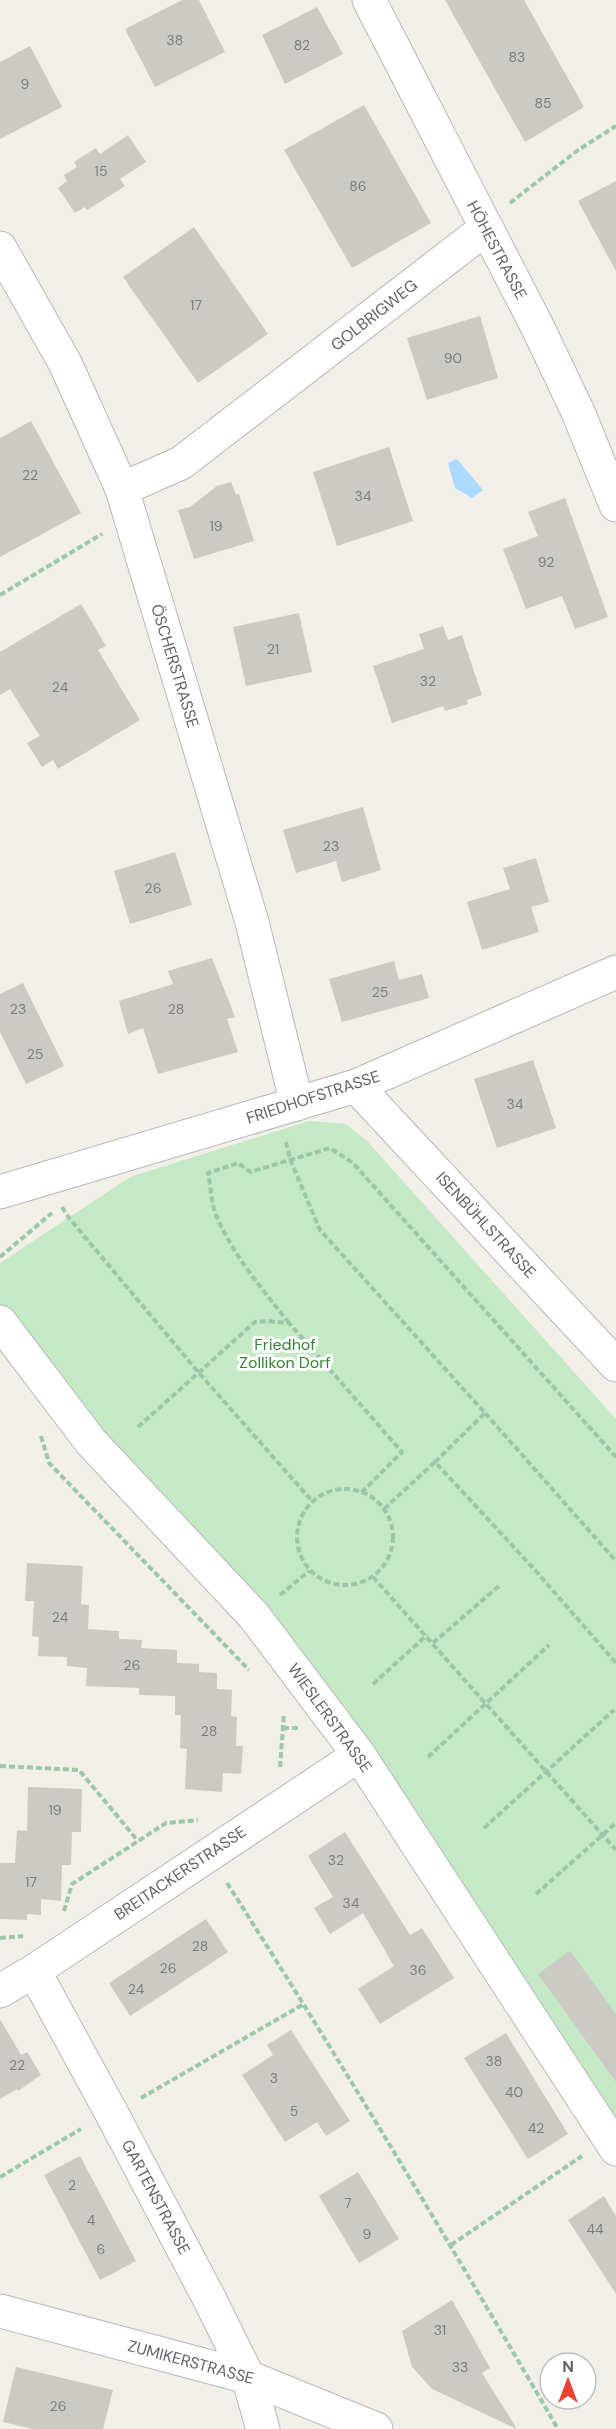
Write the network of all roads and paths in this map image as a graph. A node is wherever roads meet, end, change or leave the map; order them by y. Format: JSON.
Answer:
{"nodes":[{"id":1,"x":369,"y":0,"type":"edge"},
{"id":2,"x":616,"y":126,"type":"edge"},
{"id":3,"x":485,"y":229,"type":"junction"},
{"id":4,"x":0,"y":248,"type":"edge"},
{"id":5,"x":122,"y":489,"type":"junction"},
{"id":6,"x":616,"y":505,"type":"edge"},
{"id":7,"x":107,"y":530,"type":"dead end"},
{"id":8,"x":0,"y":595,"type":"edge"},
{"id":9,"x":616,"y":972,"type":"edge"},
{"id":10,"x":356,"y":1086,"type":"junction"},
{"id":11,"x":287,"y":1107,"type":"junction"},
{"id":12,"x":290,"y":1159,"type":"junction"},
{"id":13,"x":0,"y":1192,"type":"edge"},
{"id":14,"x":0,"y":1257,"type":"edge"},
{"id":15,"x":0,"y":1322,"type":"edge"},
{"id":16,"x":289,"y":1323,"type":"junction"},
{"id":17,"x":616,"y":1365,"type":"edge"},
{"id":18,"x":199,"y":1373,"type":"junction"},
{"id":19,"x":485,"y":1413,"type":"junction"},
{"id":20,"x":138,"y":1427,"type":"dead end"},
{"id":21,"x":41,"y":1434,"type":"dead end"},
{"id":22,"x":616,"y":1457,"type":"edge"},
{"id":23,"x":435,"y":1461,"type":"junction"},
{"id":24,"x":361,"y":1493,"type":"junction"},
{"id":25,"x":312,"y":1501,"type":"junction"},
{"id":26,"x":384,"y":1509,"type":"junction"},
{"id":27,"x":616,"y":1561,"type":"edge"},
{"id":28,"x":373,"y":1577,"type":"junction"},
{"id":29,"x":499,"y":1586,"type":"dead end"},
{"id":30,"x":426,"y":1635,"type":"junction"},
{"id":31,"x":433,"y":1643,"type":"junction"},
{"id":32,"x":549,"y":1645,"type":"dead end"},
{"id":33,"x":616,"y":1663,"type":"edge"},
{"id":34,"x":252,"y":1673,"type":"dead end"},
{"id":35,"x":373,"y":1684,"type":"dead end"},
{"id":36,"x":486,"y":1704,"type":"junction"},
{"id":37,"x":285,"y":1707,"type":"dead end"},
{"id":38,"x":614,"y":1710,"type":"dead end"},
{"id":39,"x":359,"y":1755,"type":"junction"},
{"id":40,"x":428,"y":1757,"type":"dead end"},
{"id":41,"x":0,"y":1767,"type":"edge"},
{"id":42,"x":546,"y":1771,"type":"junction"},
{"id":43,"x":279,"y":1776,"type":"dead end"},
{"id":44,"x":207,"y":1819,"type":"dead end"},
{"id":45,"x":616,"y":1822,"type":"edge"},
{"id":46,"x":484,"y":1828,"type":"dead end"},
{"id":47,"x":602,"y":1834,"type":"junction"},
{"id":48,"x":138,"y":1841,"type":"junction"},
{"id":49,"x":616,"y":1850,"type":"edge"},
{"id":50,"x":208,"y":1853,"type":"junction"},
{"id":51,"x":536,"y":1894,"type":"dead end"},
{"id":52,"x":63,"y":1914,"type":"dead end"},
{"id":53,"x":27,"y":1936,"type":"dead end"},
{"id":54,"x":0,"y":1938,"type":"edge"},
{"id":55,"x":34,"y":1971,"type":"junction"},
{"id":56,"x":0,"y":1991,"type":"edge"},
{"id":57,"x":304,"y":2004,"type":"junction"},
{"id":58,"x":151,"y":2093,"type":"dead end"},
{"id":59,"x":111,"y":2112,"type":"junction"},
{"id":60,"x":613,"y":2143,"type":"edge"},
{"id":61,"x":0,"y":2177,"type":"edge"},
{"id":62,"x":451,"y":2245,"type":"junction"},
{"id":63,"x":0,"y":2311,"type":"edge"},
{"id":64,"x":248,"y":2377,"type":"junction"},
{"id":65,"x":263,"y":2429,"type":"edge"},
{"id":66,"x":376,"y":2429,"type":"edge"},
{"id":67,"x":558,"y":2429,"type":"edge"}],
"edges":[{"from":1,"to":3,"type":"street","name":"HÖHESTRASSE"},
{"from":2,"to":3,"type":"path"},
{"from":3,"to":5,"type":"street","name":"GOLBRIGWEG"},
{"from":3,"to":6,"type":"street","name":"HÖHESTRASSE"},
{"from":4,"to":5,"type":"street","name":"ÖSCHERSTRASSE"},
{"from":5,"to":11,"type":"street","name":"ÖSCHERSTRASSE"},
{"from":7,"to":8,"type":"path"},
{"from":9,"to":10,"type":"street","name":"FRIEDHOFSTRASSE"},
{"from":10,"to":11,"type":"street","name":"FRIEDHOFSTRASSE"},
{"from":10,"to":17,"type":"street","name":"ISENBÜHLSTRASSE"},
{"from":11,"to":12,"type":"path"},
{"from":11,"to":13,"type":"street","name":"FRIEDHOFSTRASSE"},
{"from":12,"to":16,"type":"path"},
{"from":12,"to":19,"type":"path"},
{"from":12,"to":22,"type":"path"},
{"from":14,"to":18,"type":"path"},
{"from":15,"to":39,"type":"street","name":"WIESLERSTRASSE"},
{"from":16,"to":18,"type":"path"},
{"from":16,"to":24,"type":"path"},
{"from":18,"to":20,"type":"path"},
{"from":18,"to":25,"type":"path"},
{"from":19,"to":23,"type":"path"},
{"from":19,"to":27,"type":"path"},
{"from":21,"to":34,"type":"path"},
{"from":23,"to":26,"type":"path"},
{"from":23,"to":33,"type":"path"},
{"from":24,"to":25,"type":"path"},
{"from":24,"to":26,"type":"path"},
{"from":25,"to":28,"type":"path"},
{"from":26,"to":28,"type":"path"},
{"from":28,"to":30,"type":"path"},
{"from":29,"to":31,"type":"path"},
{"from":30,"to":31,"type":"path"},
{"from":30,"to":35,"type":"path"},
{"from":31,"to":36,"type":"path"},
{"from":32,"to":36,"type":"path"},
{"from":36,"to":40,"type":"path"},
{"from":36,"to":42,"type":"path"},
{"from":37,"to":43,"type":"path"},
{"from":38,"to":42,"type":"path"},
{"from":39,"to":50,"type":"street","name":"BREITACKERSTRASSE"},
{"from":39,"to":60,"type":"street","name":"WIESLERSTRASSE"},
{"from":41,"to":48,"type":"path"},
{"from":42,"to":46,"type":"path"},
{"from":42,"to":47,"type":"path"},
{"from":44,"to":48,"type":"path"},
{"from":45,"to":47,"type":"path"},
{"from":47,"to":49,"type":"path"},
{"from":47,"to":51,"type":"path"},
{"from":48,"to":52,"type":"path"},
{"from":50,"to":55,"type":"street","name":"BREITACKERSTRASSE"},
{"from":50,"to":57,"type":"path"},
{"from":53,"to":54,"type":"path"},
{"from":55,"to":56,"type":"street","name":"BREITACKERSTRASSE"},
{"from":55,"to":59,"type":"street","name":"GARTENSTRASSE"},
{"from":57,"to":58,"type":"path"},
{"from":57,"to":62,"type":"path"},
{"from":59,"to":61,"type":"path"},
{"from":59,"to":64,"type":"street","name":"GARTENSTRASSE"},
{"from":60,"to":62,"type":"path"},
{"from":62,"to":67,"type":"path"},
{"from":63,"to":64,"type":"street","name":"ZUMIKERSTRASSE"},
{"from":64,"to":65,"type":"street","name":"GARTENSTRASSE"},
{"from":64,"to":66,"type":"street","name":"ZUMIKERSTRASSE"}]}
